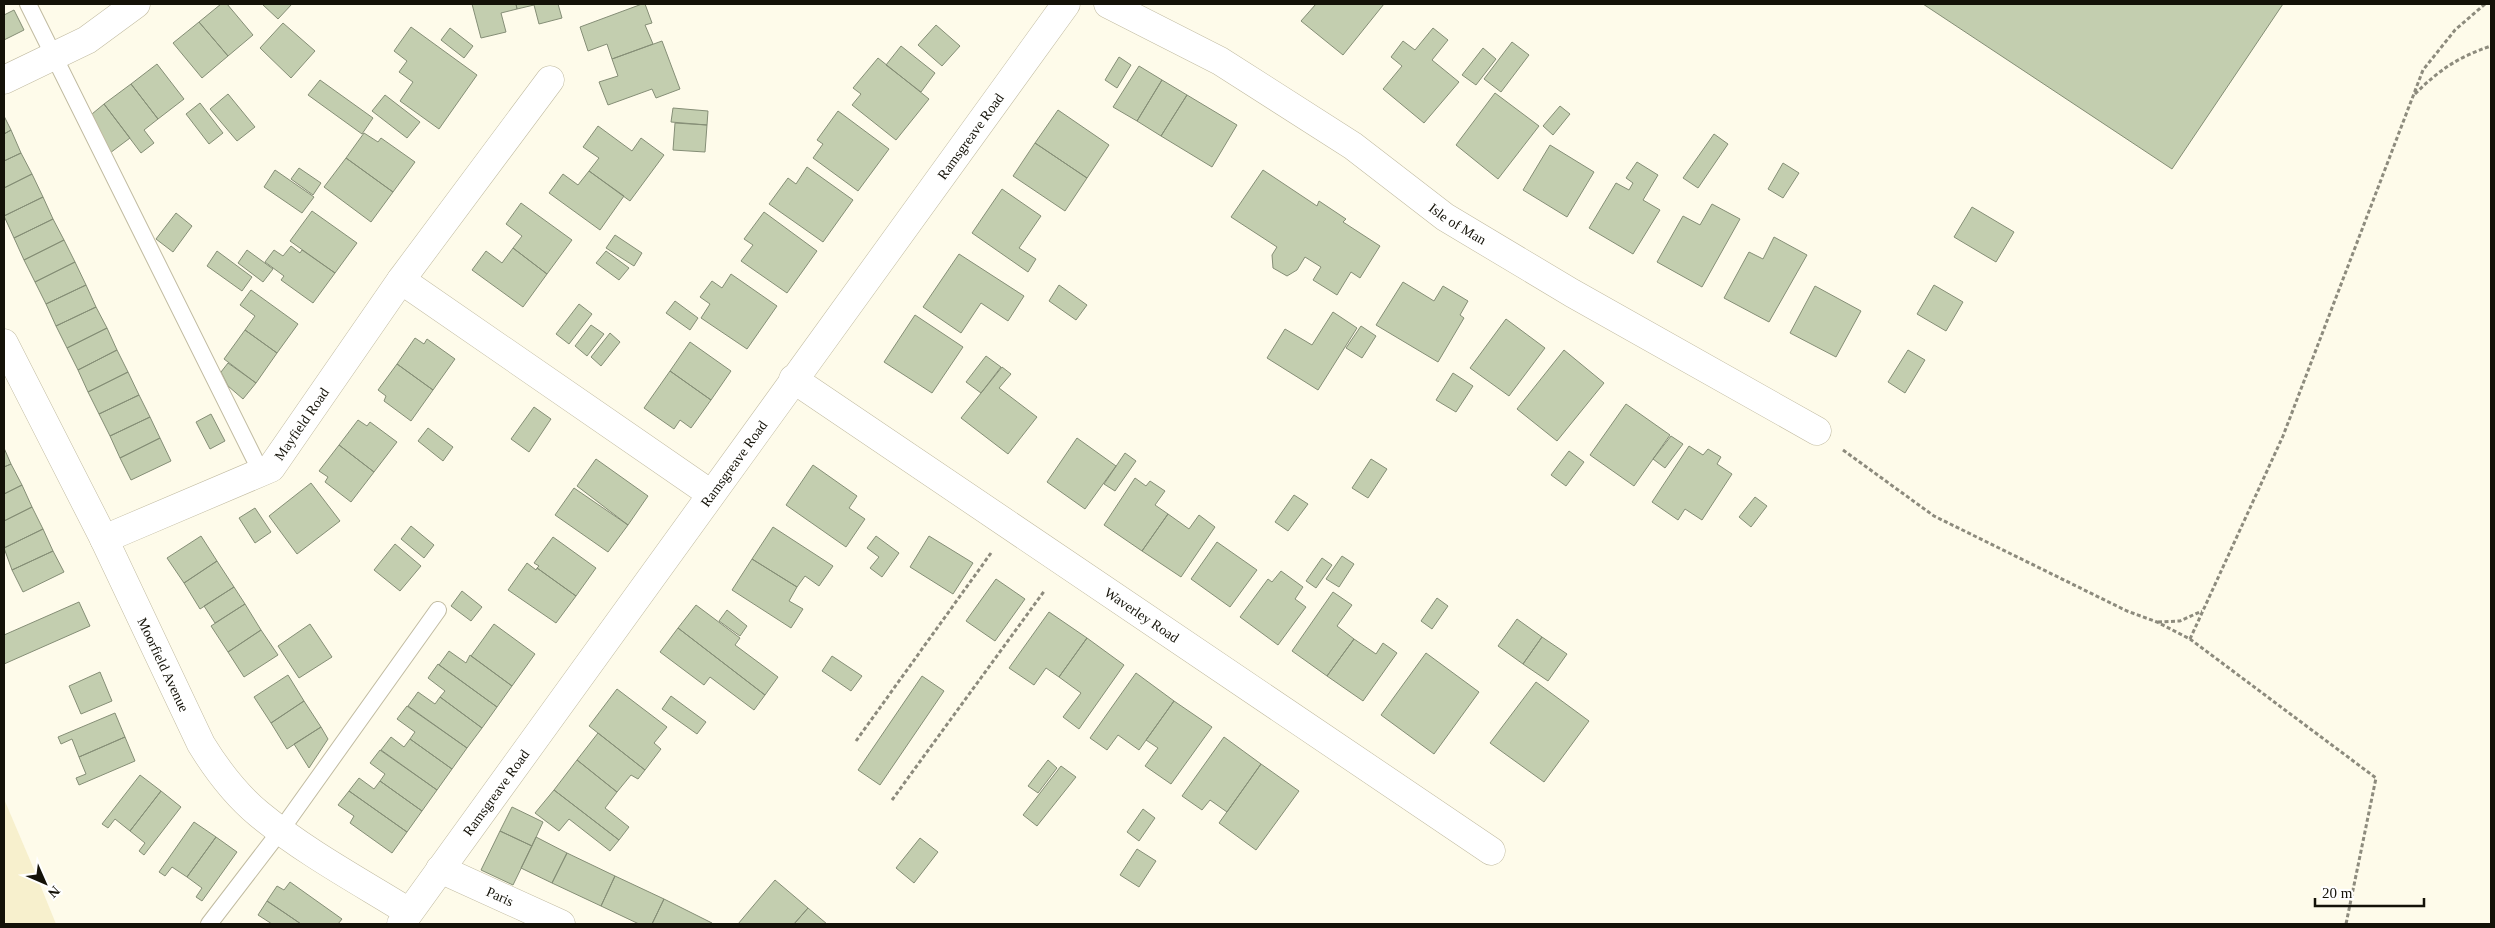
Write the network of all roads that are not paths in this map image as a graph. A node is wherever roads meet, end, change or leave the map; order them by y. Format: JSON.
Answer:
{"nodes":[{"id":1,"x":28,"y":4,"type":"edge"},
{"id":2,"x":136,"y":4,"type":"edge"},
{"id":3,"x":1066,"y":4,"type":"edge"},
{"id":4,"x":1108,"y":4,"type":"edge"},
{"id":5,"x":52,"y":56,"type":"junction"},
{"id":6,"x":4,"y":80,"type":"edge"},
{"id":7,"x":550,"y":80,"type":"dead end"},
{"id":8,"x":401,"y":280,"type":"junction"},
{"id":9,"x":4,"y":343,"type":"edge"},
{"id":10,"x":793,"y":379,"type":"junction"},
{"id":11,"x":1816,"y":431,"type":"road end"},
{"id":12,"x":261,"y":472,"type":"junction"},
{"id":13,"x":711,"y":494,"type":"junction"},
{"id":14,"x":104,"y":539,"type":"junction"},
{"id":15,"x":438,"y":610,"type":"dead end"},
{"id":16,"x":281,"y":830,"type":"junction"},
{"id":17,"x":1491,"y":851,"type":"dead end"},
{"id":18,"x":440,"y":868,"type":"junction"},
{"id":19,"x":405,"y":918,"type":"edge"},
{"id":20,"x":209,"y":924,"type":"edge"},
{"id":21,"x":561,"y":924,"type":"edge"}],
"edges":[{"from":1,"to":5,"type":"lane"},
{"from":2,"to":5,"type":"street"},
{"from":3,"to":10,"type":"street","name":"Ramsgreave Road"},
{"from":4,"to":11,"type":"street","name":"Isle of Man"},
{"from":5,"to":6,"type":"street"},
{"from":5,"to":12,"type":"lane"},
{"from":7,"to":8,"type":"street","name":"Mayfield Road"},
{"from":8,"to":12,"type":"street","name":"Mayfield Road"},
{"from":8,"to":13,"type":"street"},
{"from":9,"to":14,"type":"street","name":"Moorfield Avenue"},
{"from":10,"to":13,"type":"street","name":"Ramsgreave Road"},
{"from":10,"to":17,"type":"street","name":"Waverley Road"},
{"from":12,"to":14,"type":"street","name":"Mayfield Road"},
{"from":13,"to":18,"type":"street","name":"Ramsgreave Road"},
{"from":14,"to":16,"type":"street","name":"Moorfield Avenue"},
{"from":15,"to":16,"type":"lane"},
{"from":16,"to":19,"type":"street","name":"Moorfield Avenue"},
{"from":16,"to":20,"type":"lane"},
{"from":18,"to":19,"type":"street","name":"Ramsgreave Road"},
{"from":18,"to":21,"type":"street","name":"Paris"}]}
